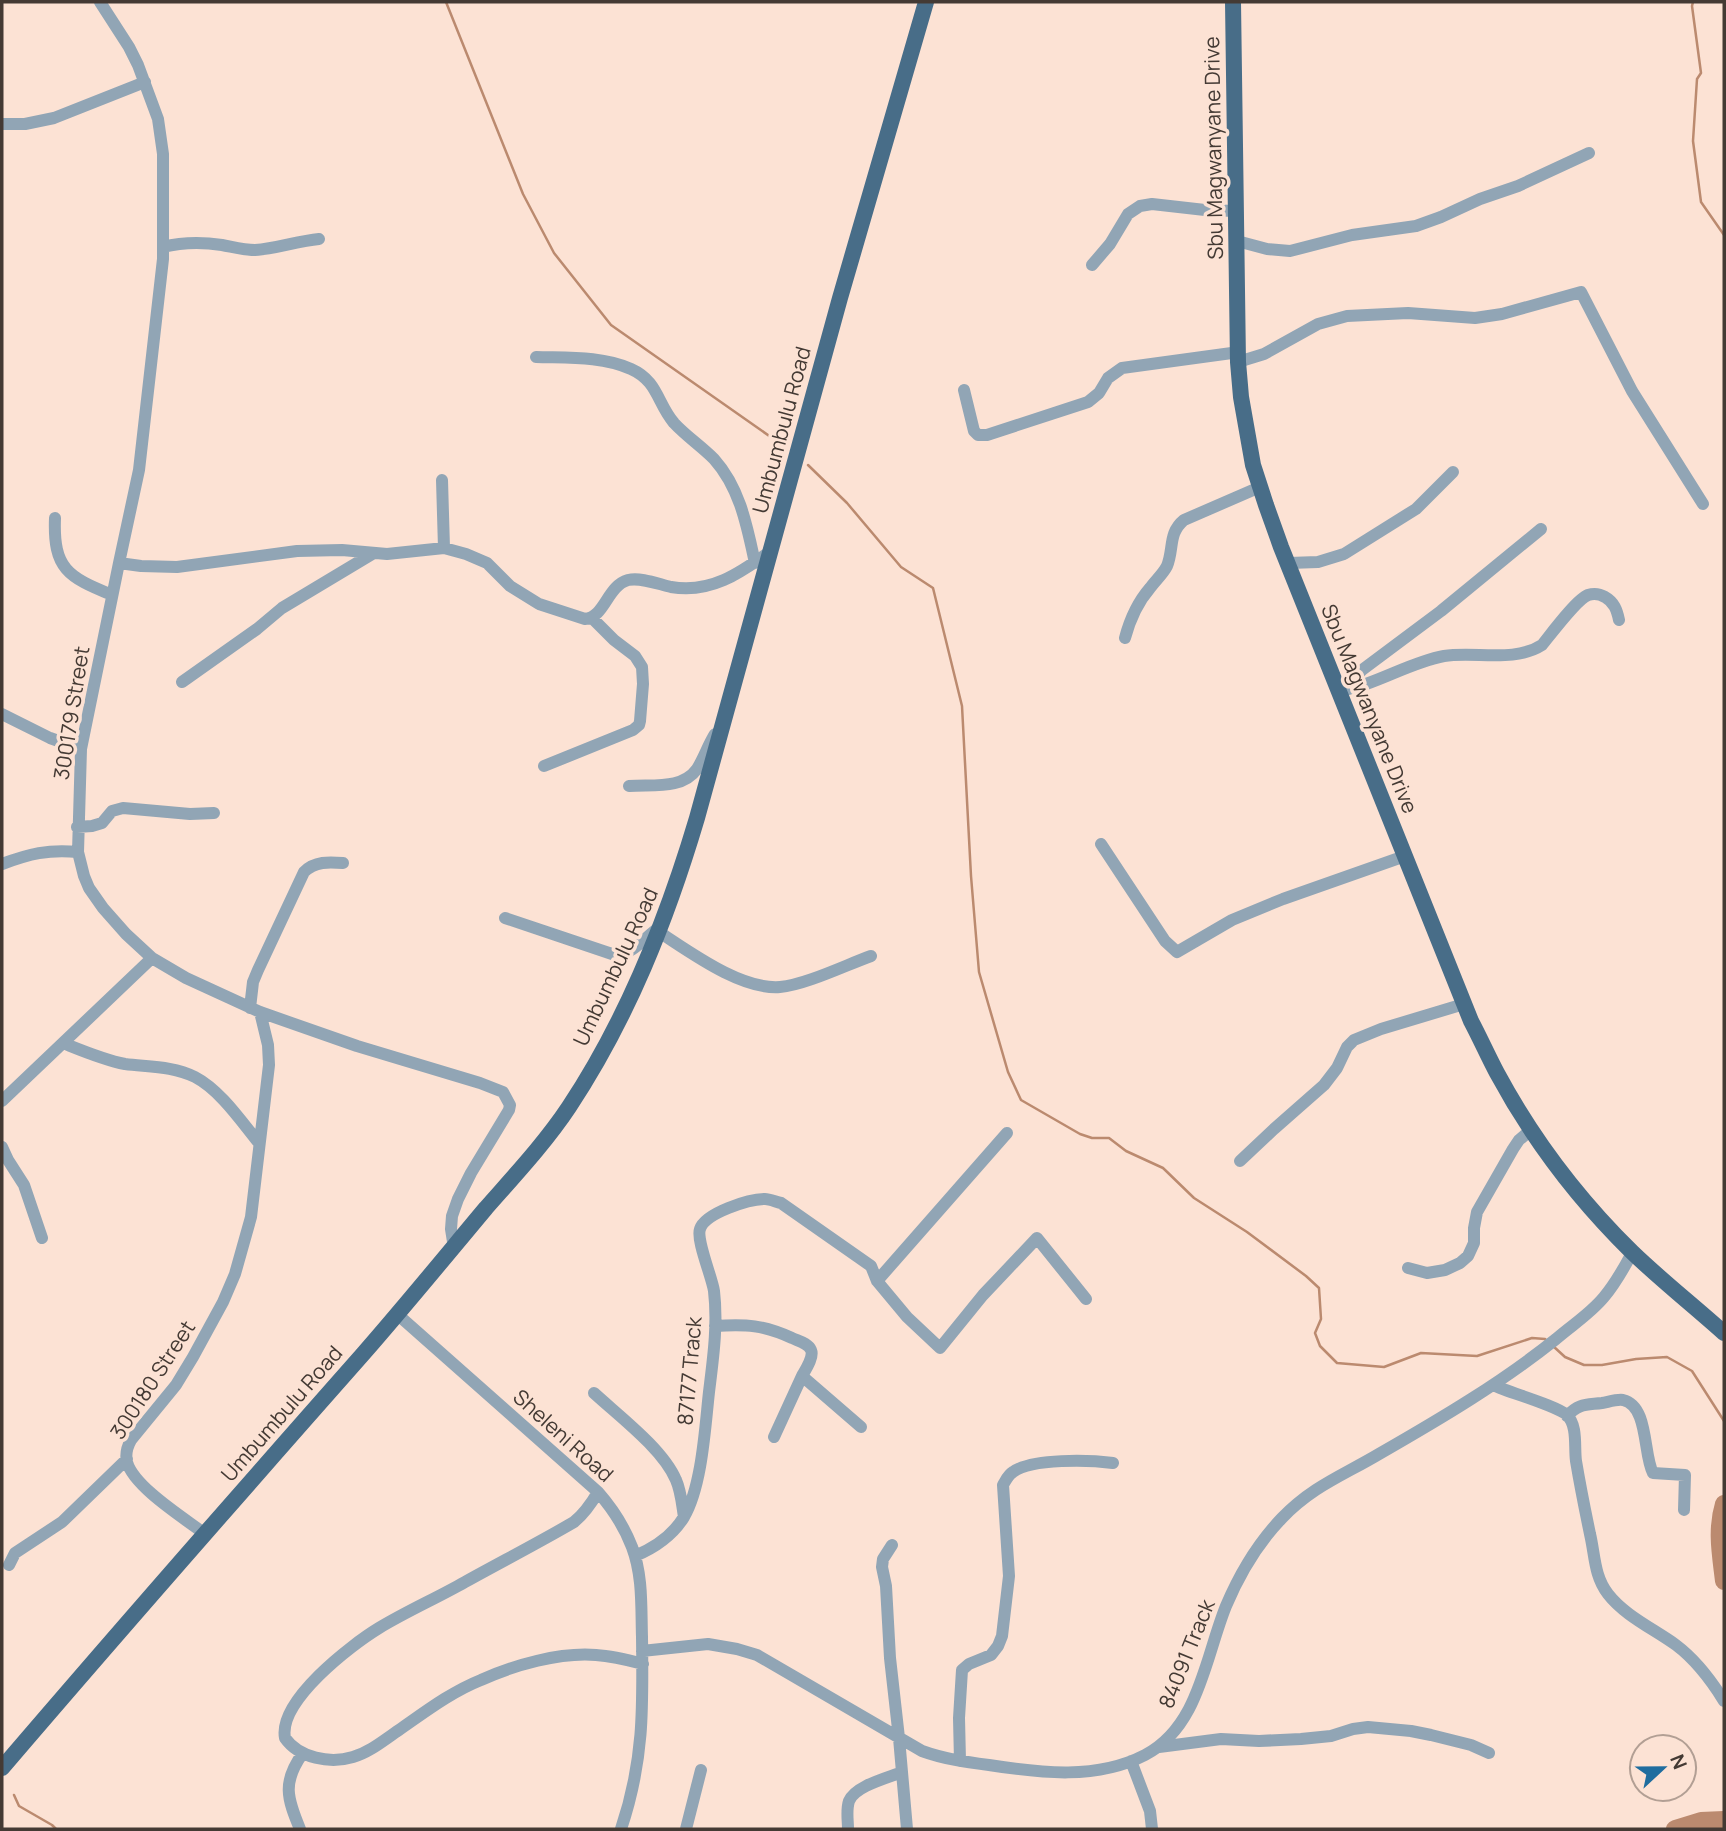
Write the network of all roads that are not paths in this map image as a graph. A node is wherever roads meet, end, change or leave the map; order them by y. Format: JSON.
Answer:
{"nodes":[{"id":1,"x":100,"y":2,"type":"edge"},
{"id":2,"x":926,"y":2,"type":"edge"},
{"id":3,"x":1233,"y":2,"type":"edge"},
{"id":4,"x":145,"y":82,"type":"junction"},
{"id":5,"x":2,"y":124,"type":"edge"},
{"id":6,"x":1589,"y":153,"type":"dead end"},
{"id":7,"x":1236,"y":211,"type":"junction"},
{"id":8,"x":319,"y":239,"type":"dead end"},
{"id":9,"x":1237,"y":241,"type":"junction"},
{"id":10,"x":163,"y":247,"type":"junction"},
{"id":11,"x":1092,"y":265,"type":"dead end"},
{"id":12,"x":536,"y":357,"type":"dead end"},
{"id":13,"x":1239,"y":357,"type":"junction"},
{"id":14,"x":964,"y":390,"type":"dead end"},
{"id":15,"x":1453,"y":472,"type":"dead end"},
{"id":16,"x":443,"y":480,"type":"dead end"},
{"id":17,"x":1260,"y":487,"type":"junction"},
{"id":18,"x":1703,"y":504,"type":"dead end"},
{"id":19,"x":55,"y":518,"type":"dead end"},
{"id":20,"x":1541,"y":528,"type":"dead end"},
{"id":21,"x":444,"y":548,"type":"junction"},
{"id":22,"x":771,"y":551,"type":"junction"},
{"id":23,"x":372,"y":554,"type":"junction"},
{"id":24,"x":118,"y":563,"type":"junction"},
{"id":25,"x":755,"y":563,"type":"junction"},
{"id":26,"x":1289,"y":563,"type":"junction"},
{"id":27,"x":112,"y":595,"type":"junction"},
{"id":28,"x":592,"y":618,"type":"junction"},
{"id":29,"x":1619,"y":620,"type":"dead end"},
{"id":30,"x":1125,"y":638,"type":"dead end"},
{"id":31,"x":182,"y":682,"type":"dead end"},
{"id":32,"x":1346,"y":688,"type":"junction"},
{"id":33,"x":2,"y":714,"type":"edge"},
{"id":34,"x":725,"y":719,"type":"junction"},
{"id":35,"x":81,"y":749,"type":"junction"},
{"id":36,"x":544,"y":766,"type":"dead end"},
{"id":37,"x":629,"y":786,"type":"dead end"},
{"id":38,"x":214,"y":813,"type":"dead end"},
{"id":39,"x":78,"y":827,"type":"junction"},
{"id":40,"x":1101,"y":844,"type":"dead end"},
{"id":41,"x":78,"y":852,"type":"junction"},
{"id":42,"x":1405,"y":856,"type":"junction"},
{"id":43,"x":344,"y":863,"type":"dead end"},
{"id":44,"x":2,"y":864,"type":"edge"},
{"id":45,"x":505,"y":918,"type":"dead end"},
{"id":46,"x":660,"y":929,"type":"junction"},
{"id":47,"x":871,"y":956,"type":"dead end"},
{"id":48,"x":152,"y":958,"type":"junction"},
{"id":49,"x":1464,"y":1004,"type":"junction"},
{"id":50,"x":255,"y":1010,"type":"junction"},
{"id":51,"x":63,"y":1043,"type":"junction"},
{"id":52,"x":2,"y":1101,"type":"edge"},
{"id":53,"x":1531,"y":1130,"type":"junction"},
{"id":54,"x":1007,"y":1133,"type":"dead end"},
{"id":55,"x":260,"y":1143,"type":"junction"},
{"id":56,"x":2,"y":1147,"type":"edge"},
{"id":57,"x":1240,"y":1161,"type":"dead end"},
{"id":58,"x":42,"y":1238,"type":"dead end"},
{"id":59,"x":454,"y":1248,"type":"junction"},
{"id":60,"x":1632,"y":1253,"type":"junction"},
{"id":61,"x":1408,"y":1268,"type":"dead end"},
{"id":62,"x":877,"y":1281,"type":"junction"},
{"id":63,"x":1086,"y":1299,"type":"dead end"},
{"id":64,"x":397,"y":1314,"type":"junction"},
{"id":65,"x":715,"y":1326,"type":"junction"},
{"id":66,"x":1724,"y":1333,"type":"edge"},
{"id":67,"x":802,"y":1376,"type":"junction"},
{"id":68,"x":1493,"y":1385,"type":"junction"},
{"id":69,"x":594,"y":1393,"type":"dead end"},
{"id":70,"x":1567,"y":1416,"type":"junction"},
{"id":71,"x":861,"y":1427,"type":"dead end"},
{"id":72,"x":774,"y":1437,"type":"dead end"},
{"id":73,"x":127,"y":1459,"type":"junction"},
{"id":74,"x":1113,"y":1463,"type":"dead end"},
{"id":75,"x":598,"y":1492,"type":"junction"},
{"id":76,"x":1684,"y":1510,"type":"dead end"},
{"id":77,"x":681,"y":1522,"type":"junction"},
{"id":78,"x":205,"y":1534,"type":"junction"},
{"id":79,"x":892,"y":1545,"type":"dead end"},
{"id":80,"x":635,"y":1556,"type":"junction"},
{"id":81,"x":9,"y":1565,"type":"dead end"},
{"id":82,"x":643,"y":1658,"type":"junction"},
{"id":83,"x":1724,"y":1701,"type":"edge"},
{"id":84,"x":899,"y":1738,"type":"junction"},
{"id":85,"x":1159,"y":1747,"type":"junction"},
{"id":86,"x":303,"y":1753,"type":"junction"},
{"id":87,"x":1489,"y":1753,"type":"dead end"},
{"id":88,"x":960,"y":1761,"type":"junction"},
{"id":89,"x":1131,"y":1761,"type":"junction"},
{"id":90,"x":2,"y":1768,"type":"edge"},
{"id":91,"x":701,"y":1770,"type":"dead end"},
{"id":92,"x":902,"y":1772,"type":"junction"},
{"id":93,"x":300,"y":1829,"type":"edge"},
{"id":94,"x":621,"y":1829,"type":"edge"},
{"id":95,"x":686,"y":1829,"type":"edge"},
{"id":96,"x":848,"y":1829,"type":"edge"},
{"id":97,"x":907,"y":1829,"type":"edge"},
{"id":98,"x":1152,"y":1829,"type":"edge"}],
"edges":[{"from":1,"to":4,"type":"street","name":"300179 Street"},
{"from":2,"to":22,"type":"main road","name":"Umbumbulu Road"},
{"from":3,"to":7,"type":"main road","name":"Sbu Magwanyane Drive"},
{"from":4,"to":5,"type":"street"},
{"from":4,"to":10,"type":"street","name":"300179 Street"},
{"from":6,"to":9,"type":"street"},
{"from":7,"to":9,"type":"main road","name":"Sbu Magwanyane Drive"},
{"from":7,"to":11,"type":"street"},
{"from":8,"to":10,"type":"street"},
{"from":9,"to":13,"type":"main road","name":"Sbu Magwanyane Drive"},
{"from":10,"to":24,"type":"street","name":"300179 Street"},
{"from":12,"to":25,"type":"street"},
{"from":13,"to":14,"type":"street"},
{"from":13,"to":17,"type":"main road","name":"Sbu Magwanyane Drive"},
{"from":13,"to":18,"type":"street"},
{"from":15,"to":26,"type":"street"},
{"from":16,"to":21,"type":"street"},
{"from":17,"to":26,"type":"main road","name":"Sbu Magwanyane Drive"},
{"from":17,"to":30,"type":"street"},
{"from":19,"to":27,"type":"street"},
{"from":20,"to":32,"type":"street"},
{"from":21,"to":23,"type":"street"},
{"from":21,"to":28,"type":"street"},
{"from":22,"to":25,"type":"street"},
{"from":22,"to":34,"type":"main road","name":"Umbumbulu Road"},
{"from":23,"to":24,"type":"street"},
{"from":23,"to":31,"type":"street"},
{"from":24,"to":27,"type":"street","name":"300179 Street"},
{"from":25,"to":28,"type":"street"},
{"from":26,"to":32,"type":"main road","name":"Sbu Magwanyane Drive"},
{"from":27,"to":35,"type":"street","name":"300179 Street"},
{"from":28,"to":36,"type":"street"},
{"from":29,"to":32,"type":"street"},
{"from":32,"to":42,"type":"main road","name":"Sbu Magwanyane Drive"},
{"from":33,"to":35,"type":"street"},
{"from":34,"to":37,"type":"street"},
{"from":34,"to":46,"type":"main road","name":"Umbumbulu Road"},
{"from":35,"to":39,"type":"street","name":"300179 Street"},
{"from":38,"to":39,"type":"street"},
{"from":39,"to":41,"type":"street","name":"300179 Street"},
{"from":40,"to":42,"type":"street"},
{"from":41,"to":44,"type":"street"},
{"from":41,"to":48,"type":"street","name":"300179 Street"},
{"from":42,"to":49,"type":"main road","name":"Sbu Magwanyane Drive"},
{"from":43,"to":50,"type":"street"},
{"from":45,"to":46,"type":"street"},
{"from":46,"to":47,"type":"street"},
{"from":46,"to":59,"type":"main road","name":"Umbumbulu Road"},
{"from":48,"to":50,"type":"street","name":"300179 Street"},
{"from":48,"to":51,"type":"street"},
{"from":49,"to":53,"type":"main road","name":"Sbu Magwanyane Drive"},
{"from":49,"to":57,"type":"street"},
{"from":50,"to":55,"type":"street","name":"300180 Street"},
{"from":50,"to":59,"type":"street","name":"300179 Street"},
{"from":51,"to":52,"type":"street"},
{"from":51,"to":55,"type":"street"},
{"from":53,"to":60,"type":"main road","name":"Sbu Magwanyane Drive"},
{"from":53,"to":61,"type":"street"},
{"from":54,"to":62,"type":"street"},
{"from":55,"to":73,"type":"street","name":"300180 Street"},
{"from":56,"to":58,"type":"street"},
{"from":59,"to":64,"type":"main road","name":"Umbumbulu Road"},
{"from":60,"to":66,"type":"main road","name":"Sbu Magwanyane Drive"},
{"from":60,"to":68,"type":"street","name":"84091 Track"},
{"from":62,"to":63,"type":"street"},
{"from":62,"to":65,"type":"street","name":"87177 Track"},
{"from":64,"to":75,"type":"street","name":"Sheleni Road"},
{"from":64,"to":78,"type":"main road","name":"Umbumbulu Road"},
{"from":65,"to":67,"type":"street"},
{"from":65,"to":77,"type":"street","name":"87177 Track"},
{"from":67,"to":71,"type":"street"},
{"from":67,"to":72,"type":"street"},
{"from":68,"to":70,"type":"street"},
{"from":68,"to":85,"type":"street","name":"84091 Track"},
{"from":69,"to":77,"type":"street"},
{"from":70,"to":76,"type":"street"},
{"from":70,"to":83,"type":"street"},
{"from":73,"to":78,"type":"street","name":"300180 Street"},
{"from":73,"to":81,"type":"street"},
{"from":74,"to":88,"type":"street"},
{"from":75,"to":80,"type":"street","name":"Sheleni Road"},
{"from":75,"to":86,"type":"street"},
{"from":77,"to":80,"type":"street"},
{"from":78,"to":90,"type":"main road","name":"Umbumbulu Road"},
{"from":79,"to":84,"type":"street"},
{"from":80,"to":82,"type":"street","name":"Sheleni Road"},
{"from":82,"to":84,"type":"street","name":"84091 Track"},
{"from":82,"to":86,"type":"street","name":"84091 Track"},
{"from":82,"to":94,"type":"street","name":"Sheleni Road"},
{"from":84,"to":88,"type":"street","name":"84091 Track"},
{"from":84,"to":92,"type":"street"},
{"from":85,"to":87,"type":"street"},
{"from":85,"to":89,"type":"street","name":"84091 Track"},
{"from":86,"to":93,"type":"street"},
{"from":88,"to":89,"type":"street","name":"84091 Track"},
{"from":89,"to":98,"type":"street"},
{"from":91,"to":95,"type":"street"},
{"from":92,"to":96,"type":"street"},
{"from":92,"to":97,"type":"street"}]}
